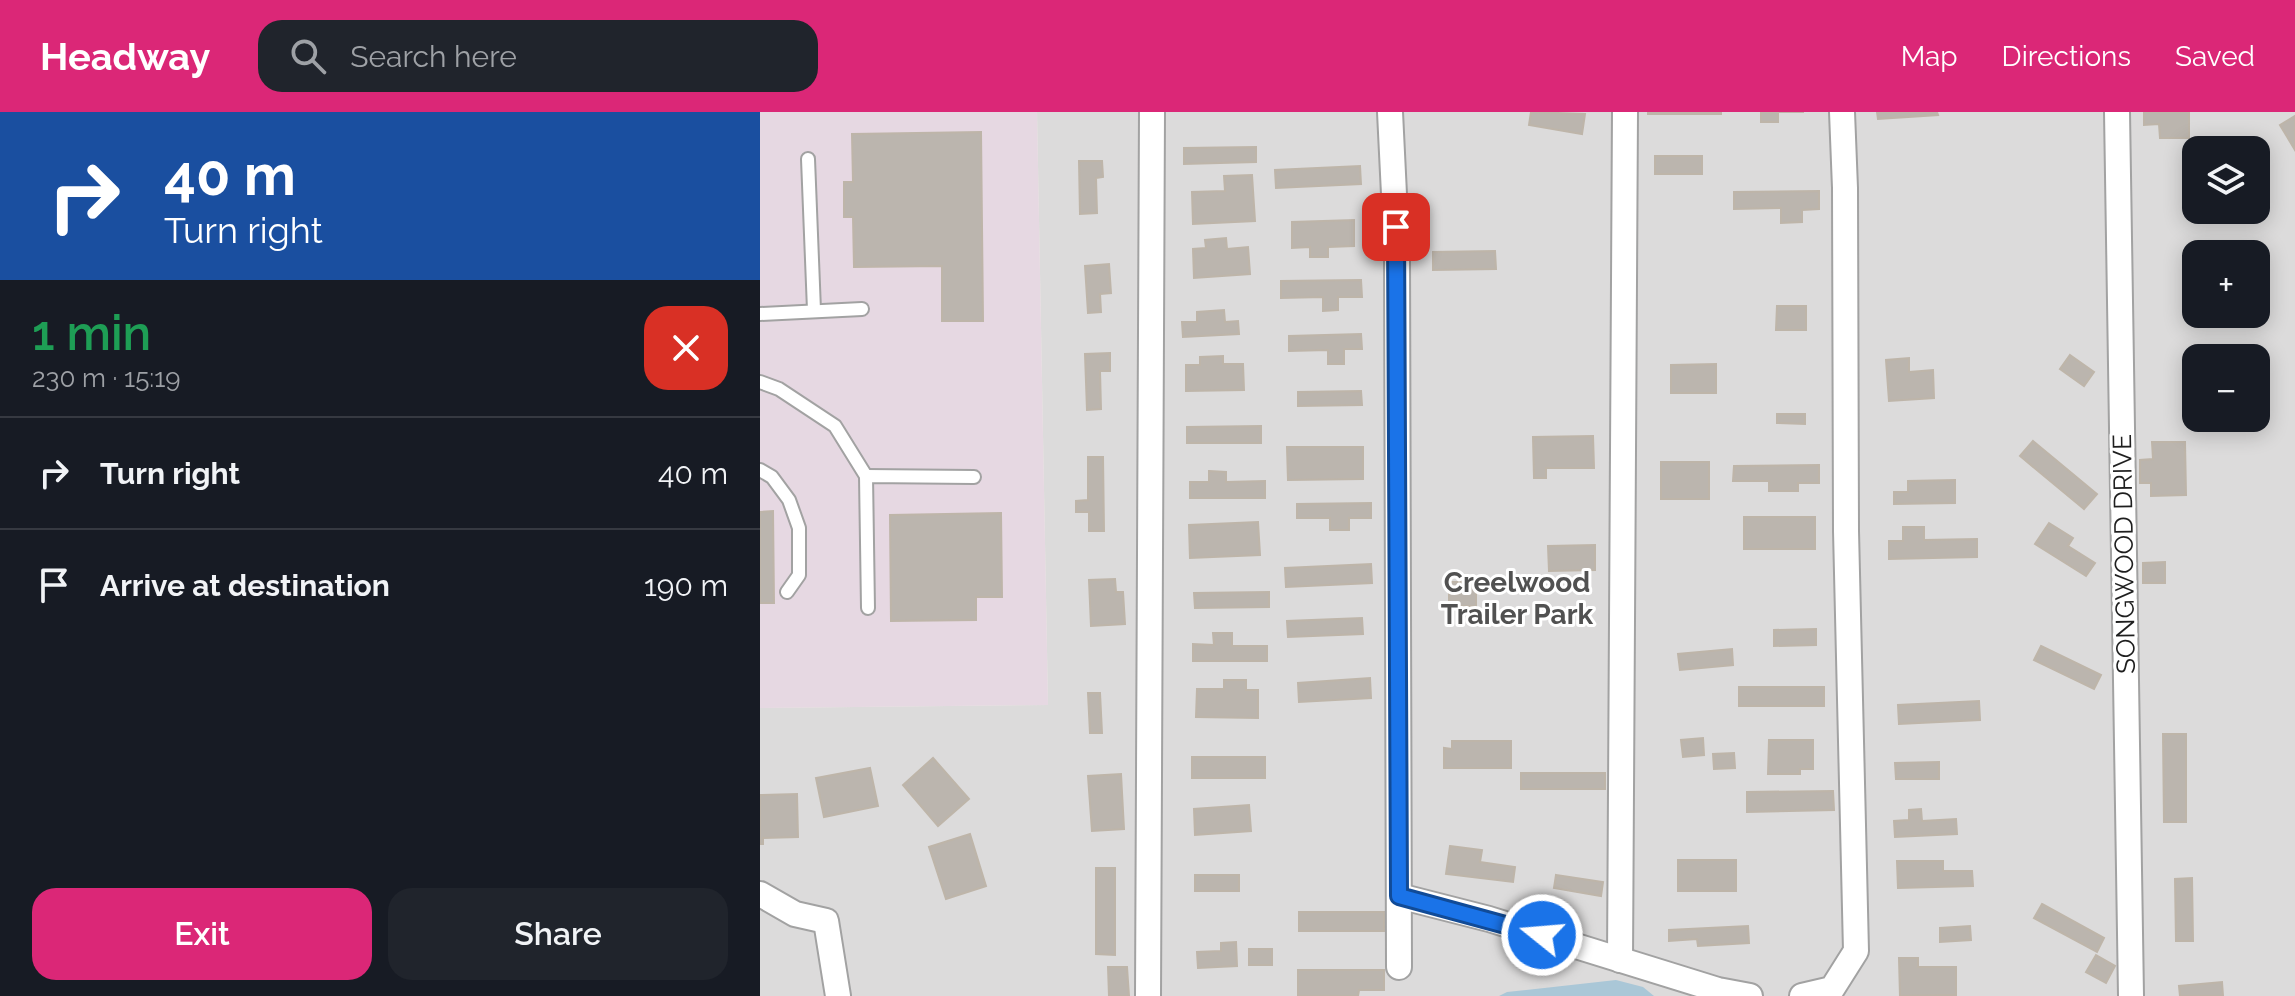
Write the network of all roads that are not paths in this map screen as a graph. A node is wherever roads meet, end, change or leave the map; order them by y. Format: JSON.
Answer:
{"nodes":[{"id":1,"x":1152,"y":112,"type":"edge"},
{"id":2,"x":1390,"y":112,"type":"edge"},
{"id":3,"x":1625,"y":112,"type":"edge"},
{"id":4,"x":1842,"y":112,"type":"edge"},
{"id":5,"x":2117,"y":112,"type":"edge"},
{"id":6,"x":808,"y":159,"type":"dead end"},
{"id":7,"x":862,"y":309,"type":"dead end"},
{"id":8,"x":814,"y":310,"type":"junction"},
{"id":9,"x":760,"y":314,"type":"edge"},
{"id":10,"x":760,"y":382,"type":"edge"},
{"id":11,"x":760,"y":470,"type":"edge"},
{"id":12,"x":866,"y":476,"type":"junction"},
{"id":13,"x":974,"y":477,"type":"dead end"},
{"id":14,"x":787,"y":592,"type":"dead end"},
{"id":15,"x":868,"y":608,"type":"dead end"},
{"id":16,"x":760,"y":894,"type":"edge"},
{"id":17,"x":1399,"y":896,"type":"junction"},
{"id":18,"x":1620,"y":960,"type":"junction"},
{"id":19,"x":1399,"y":967,"type":"dead end"},
{"id":20,"x":1717,"y":993,"type":"edge"},
{"id":21,"x":838,"y":996,"type":"edge"},
{"id":22,"x":1148,"y":996,"type":"edge"},
{"id":23,"x":1750,"y":996,"type":"edge"},
{"id":24,"x":1802,"y":996,"type":"edge"},
{"id":25,"x":2131,"y":996,"type":"edge"}],
"edges":[{"from":1,"to":22,"type":"street"},
{"from":2,"to":17,"type":"street"},
{"from":3,"to":18,"type":"street"},
{"from":4,"to":24,"type":"street"},
{"from":5,"to":25,"type":"street","name":"SONGWOOD DRIVE"},
{"from":6,"to":8,"type":"lane"},
{"from":7,"to":8,"type":"lane"},
{"from":8,"to":9,"type":"lane"},
{"from":10,"to":12,"type":"lane"},
{"from":11,"to":14,"type":"lane"},
{"from":12,"to":13,"type":"lane"},
{"from":12,"to":15,"type":"lane"},
{"from":16,"to":21,"type":"street"},
{"from":17,"to":18,"type":"street"},
{"from":17,"to":19,"type":"street"},
{"from":18,"to":20,"type":"street"},
{"from":20,"to":23,"type":"street"}]}
